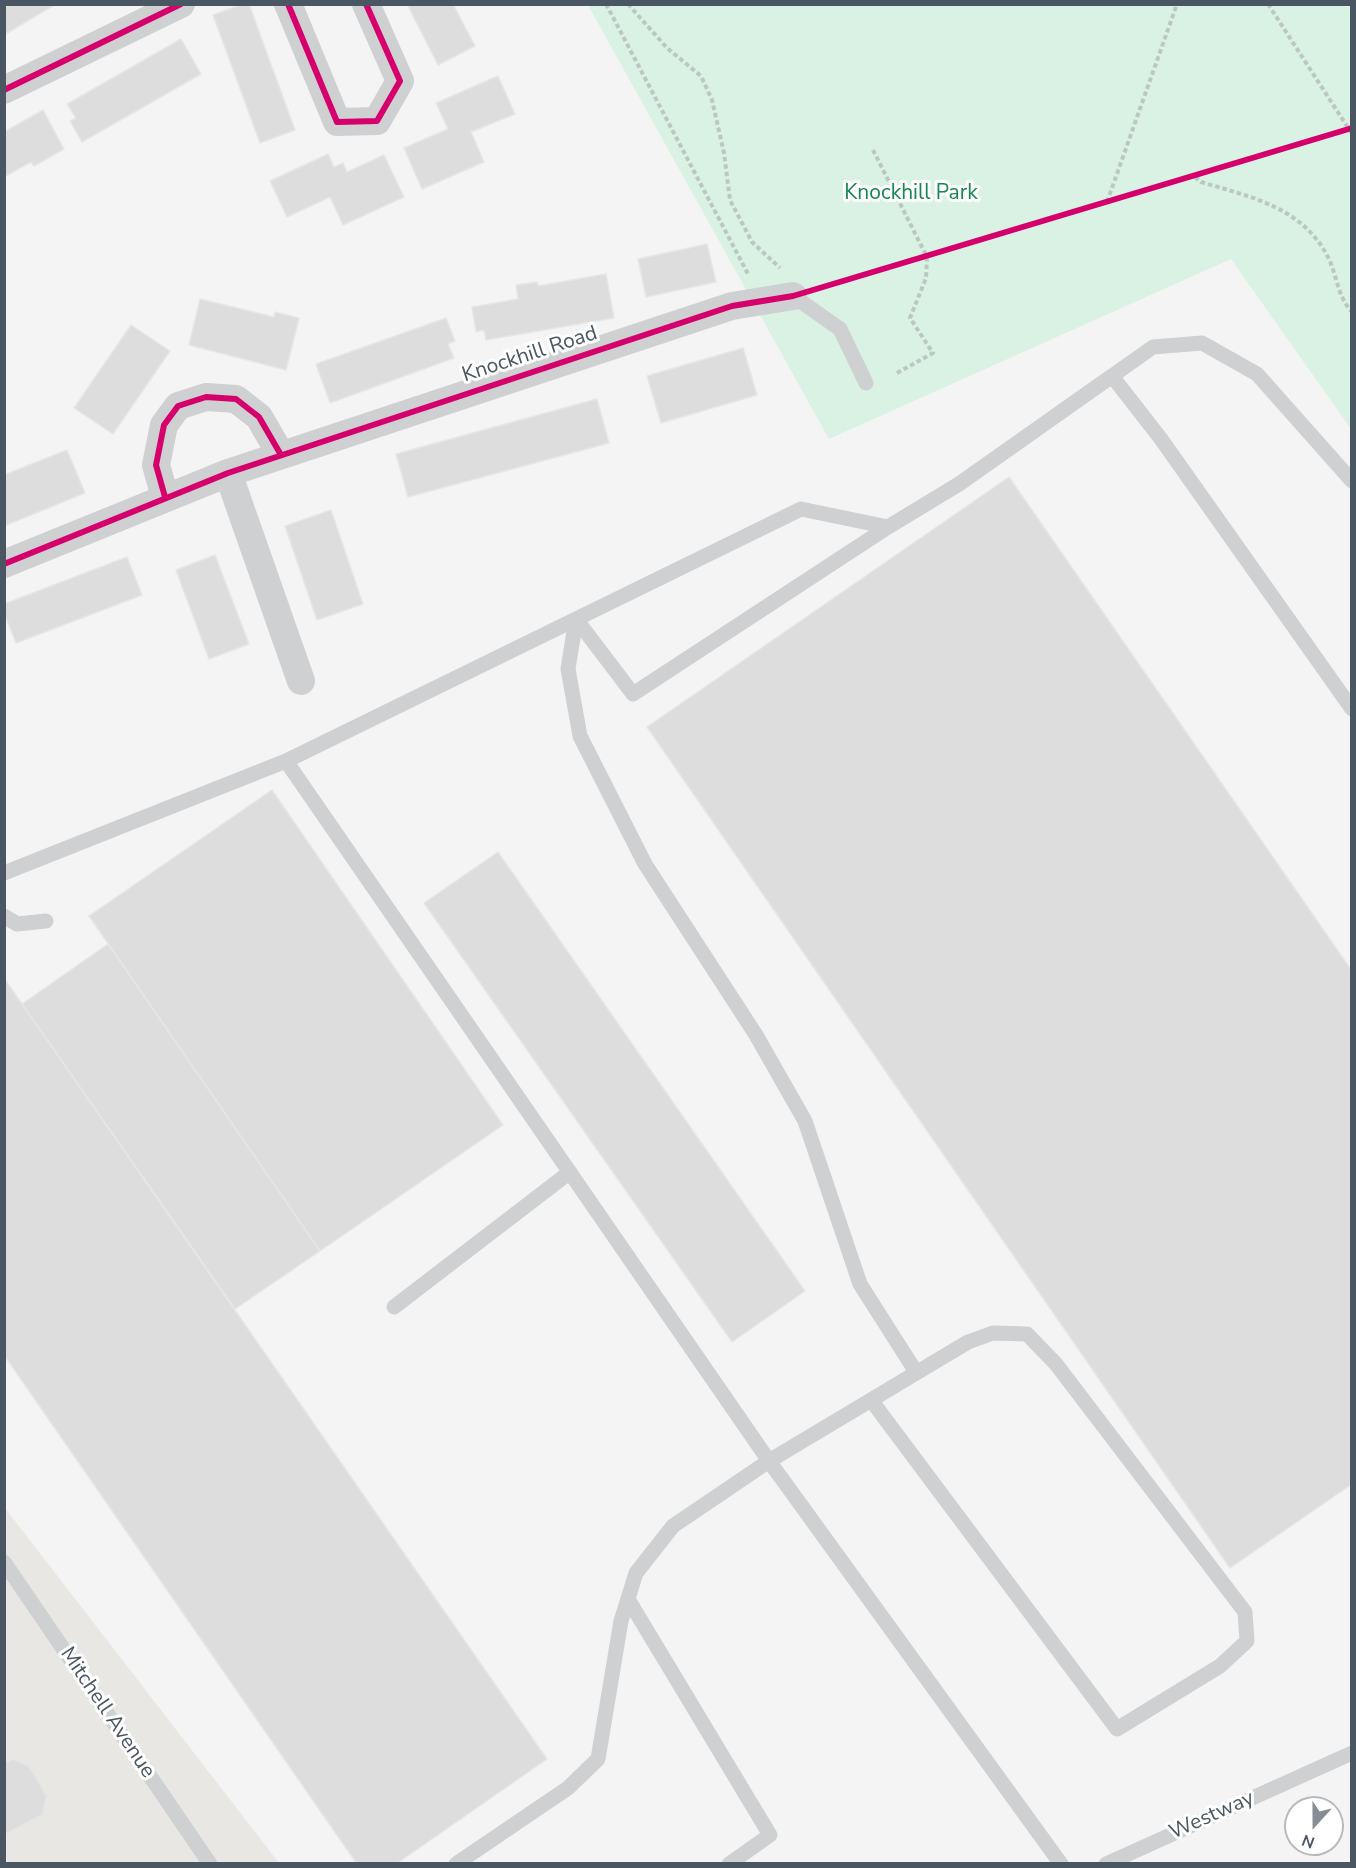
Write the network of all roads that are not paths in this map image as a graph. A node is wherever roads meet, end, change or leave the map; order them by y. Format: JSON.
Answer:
{"nodes":[{"id":1,"x":181,"y":4,"type":"edge"},
{"id":2,"x":288,"y":4,"type":"edge"},
{"id":3,"x":366,"y":4,"type":"edge"},
{"id":4,"x":4,"y":90,"type":"edge"},
{"id":5,"x":793,"y":296,"type":"joint"},
{"id":6,"x":1112,"y":376,"type":"junction"},
{"id":7,"x":866,"y":383,"type":"dead end"},
{"id":8,"x":281,"y":455,"type":"junction"},
{"id":9,"x":228,"y":473,"type":"junction"},
{"id":10,"x":1352,"y":481,"type":"edge"},
{"id":11,"x":165,"y":497,"type":"junction"},
{"id":12,"x":888,"y":527,"type":"junction"},
{"id":13,"x":4,"y":564,"type":"edge"},
{"id":14,"x":576,"y":619,"type":"junction"},
{"id":15,"x":301,"y":681,"type":"dead end"},
{"id":16,"x":1352,"y":709,"type":"edge"},
{"id":17,"x":286,"y":761,"type":"junction"},
{"id":18,"x":4,"y":873,"type":"edge"},
{"id":19,"x":4,"y":916,"type":"edge"},
{"id":20,"x":46,"y":921,"type":"dead end"},
{"id":21,"x":570,"y":1172,"type":"junction"},
{"id":22,"x":394,"y":1307,"type":"dead end"},
{"id":23,"x":916,"y":1372,"type":"junction"},
{"id":24,"x":871,"y":1400,"type":"junction"},
{"id":25,"x":769,"y":1461,"type":"junction"},
{"id":26,"x":4,"y":1562,"type":"edge"},
{"id":27,"x":628,"y":1599,"type":"junction"},
{"id":28,"x":1352,"y":1754,"type":"edge"},
{"id":29,"x":210,"y":1863,"type":"edge"},
{"id":30,"x":456,"y":1863,"type":"edge"},
{"id":31,"x":729,"y":1863,"type":"edge"},
{"id":32,"x":1061,"y":1863,"type":"edge"},
{"id":33,"x":1106,"y":1863,"type":"edge"}],
"edges":[{"from":1,"to":4,"type":"street"},
{"from":2,"to":3,"type":"street"},
{"from":5,"to":7,"type":"lane"},
{"from":5,"to":8,"type":"street","name":"Knockhill Road"},
{"from":6,"to":10,"type":"lane"},
{"from":6,"to":12,"type":"lane"},
{"from":6,"to":16,"type":"lane"},
{"from":8,"to":9,"type":"street","name":"Knockhill Road"},
{"from":8,"to":11,"type":"street"},
{"from":9,"to":11,"type":"street","name":"Knockhill Road"},
{"from":9,"to":15,"type":"street"},
{"from":11,"to":13,"type":"street","name":"Knockhill Road"},
{"from":12,"to":14,"type":"lane"},
{"from":12,"to":14,"type":"lane"},
{"from":14,"to":17,"type":"lane"},
{"from":14,"to":23,"type":"lane"},
{"from":17,"to":18,"type":"lane"},
{"from":17,"to":21,"type":"lane"},
{"from":19,"to":20,"type":"lane"},
{"from":21,"to":22,"type":"lane"},
{"from":21,"to":25,"type":"lane"},
{"from":23,"to":24,"type":"lane"},
{"from":23,"to":24,"type":"lane"},
{"from":24,"to":25,"type":"lane"},
{"from":25,"to":27,"type":"lane"},
{"from":25,"to":32,"type":"lane"},
{"from":26,"to":29,"type":"lane","name":"Mitchell Avenue"},
{"from":27,"to":30,"type":"lane"},
{"from":27,"to":31,"type":"lane"},
{"from":28,"to":33,"type":"lane","name":"Westway"}]}
